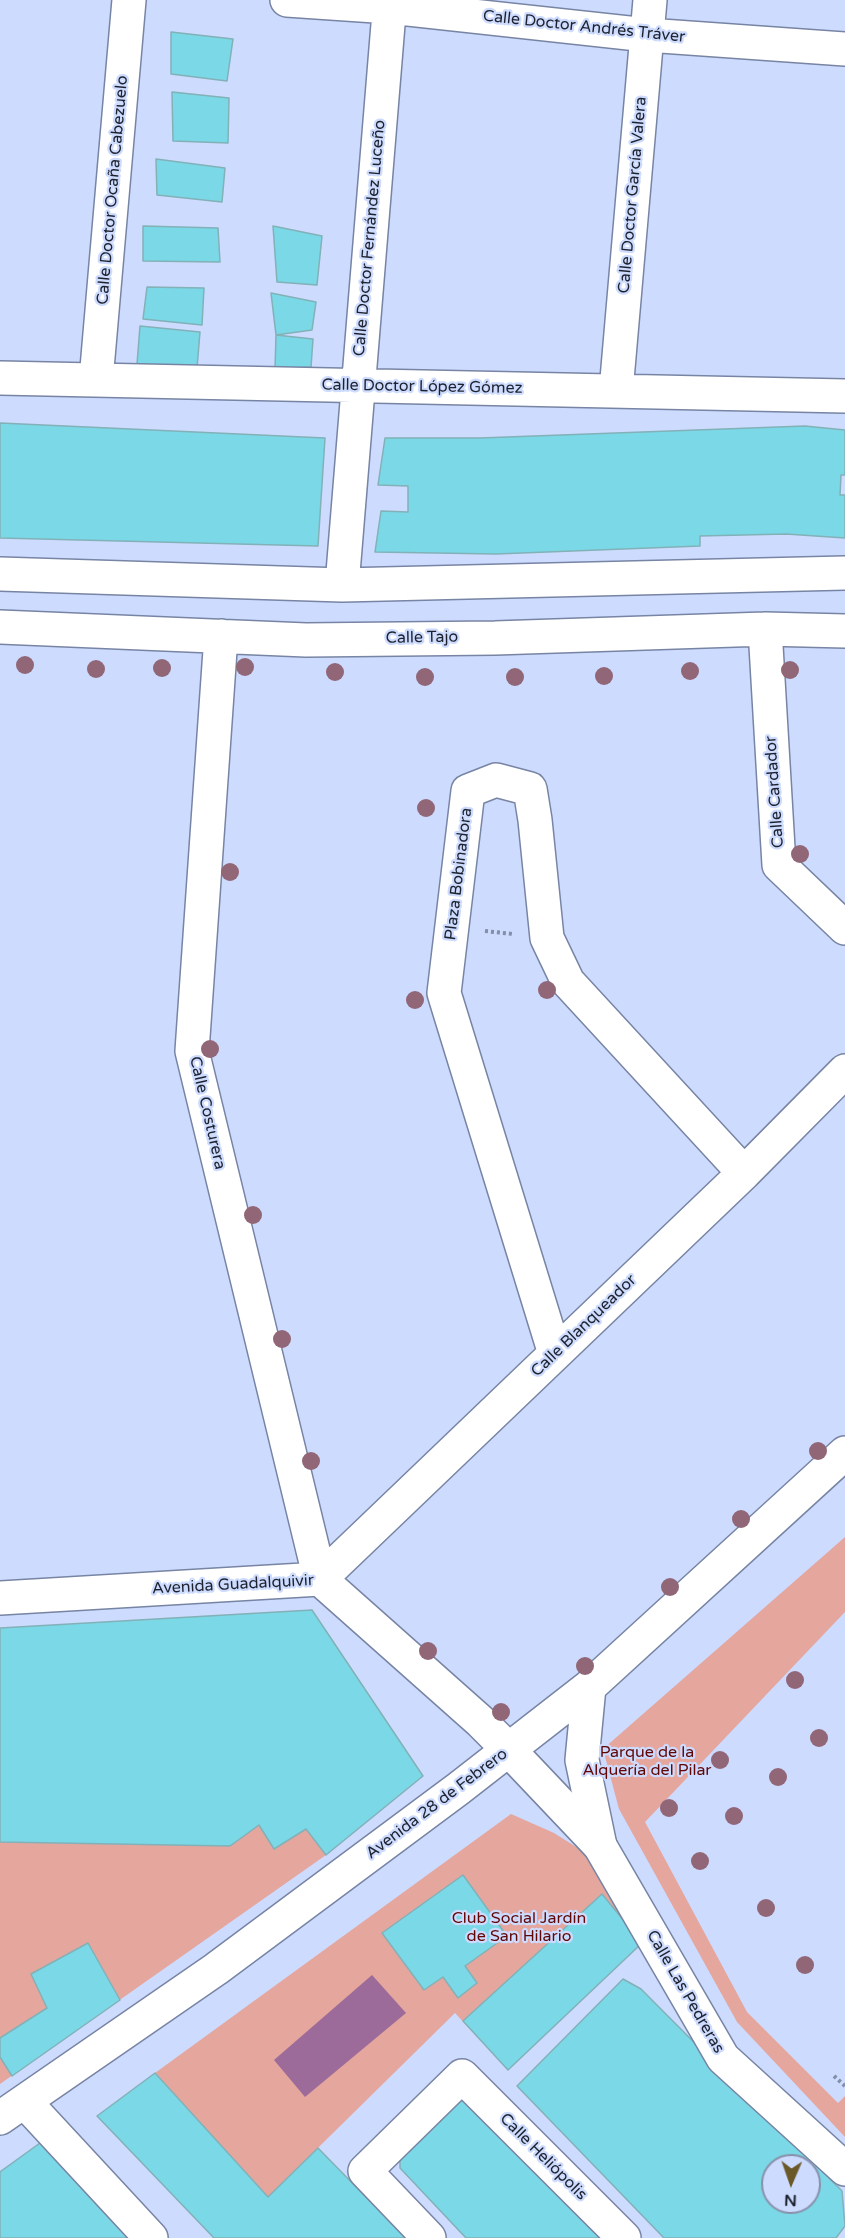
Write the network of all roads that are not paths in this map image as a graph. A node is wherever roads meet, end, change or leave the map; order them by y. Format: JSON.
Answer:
{"nodes":[{"id":1,"x":129,"y":0,"type":"edge"},
{"id":2,"x":287,"y":0,"type":"edge"},
{"id":3,"x":650,"y":0,"type":"edge"},
{"id":4,"x":390,"y":4,"type":"edge"},
{"id":5,"x":647,"y":34,"type":"junction"},
{"id":6,"x":845,"y":49,"type":"edge"},
{"id":7,"x":0,"y":378,"type":"edge"},
{"id":8,"x":96,"y":380,"type":"junction"},
{"id":9,"x":357,"y":386,"type":"junction"},
{"id":10,"x":616,"y":391,"type":"junction"},
{"id":11,"x":845,"y":396,"type":"edge"},
{"id":12,"x":845,"y":573,"type":"edge"},
{"id":13,"x":0,"y":574,"type":"edge"},
{"id":14,"x":342,"y":585,"type":"junction"},
{"id":15,"x":0,"y":627,"type":"edge"},
{"id":16,"x":765,"y":629,"type":"junction"},
{"id":17,"x":845,"y":631,"type":"edge"},
{"id":18,"x":221,"y":636,"type":"junction"},
{"id":19,"x":845,"y":928,"type":"edge"},
{"id":20,"x":845,"y":1071,"type":"edge"},
{"id":21,"x":744,"y":1173,"type":"junction"},
{"id":22,"x":555,"y":1354,"type":"junction"},
{"id":23,"x":845,"y":1453,"type":"edge"},
{"id":24,"x":320,"y":1579,"type":"junction"},
{"id":25,"x":0,"y":1598,"type":"edge"},
{"id":26,"x":589,"y":1687,"type":"junction"},
{"id":27,"x":508,"y":1749,"type":"junction"},
{"id":28,"x":600,"y":1846,"type":"junction"},
{"id":29,"x":12,"y":2110,"type":"edge"},
{"id":30,"x":845,"y":2169,"type":"edge"},
{"id":31,"x":151,"y":2238,"type":"edge"},
{"id":32,"x":429,"y":2238,"type":"edge"},
{"id":33,"x":624,"y":2238,"type":"edge"}],
"edges":[{"from":1,"to":8,"type":"street","name":"Calle Doctor Ocaña Cabezuelo"},
{"from":2,"to":4,"type":"street","name":"Calle Doctor Andrés Tráver"},
{"from":3,"to":5,"type":"street","name":"Calle Doctor García Valera"},
{"from":4,"to":5,"type":"street","name":"Calle Doctor Andrés Tráver"},
{"from":4,"to":9,"type":"street","name":"Calle Doctor Fernández Luceño"},
{"from":5,"to":6,"type":"street","name":"Calle Doctor Andrés Tráver"},
{"from":5,"to":10,"type":"street","name":"Calle Doctor García Valera"},
{"from":7,"to":8,"type":"street","name":"Calle Doctor López Gómez"},
{"from":8,"to":9,"type":"street","name":"Calle Doctor López Gómez"},
{"from":9,"to":10,"type":"street","name":"Calle Doctor López Gómez"},
{"from":9,"to":14,"type":"street","name":"Calle Doctor Fernández Luceño"},
{"from":10,"to":11,"type":"street","name":"Calle Doctor López Gómez"},
{"from":12,"to":14,"type":"street"},
{"from":13,"to":14,"type":"street"},
{"from":15,"to":18,"type":"street","name":"Calle Tajo"},
{"from":16,"to":17,"type":"street","name":"Calle Tajo"},
{"from":16,"to":18,"type":"street","name":"Calle Tajo"},
{"from":16,"to":19,"type":"street","name":"Calle Cardador"},
{"from":18,"to":24,"type":"street","name":"Calle Costurera"},
{"from":20,"to":21,"type":"street","name":"Calle Blanqueador"},
{"from":21,"to":22,"type":"street","name":"Calle Blanqueador"},
{"from":21,"to":22,"type":"street","name":"Plaza Bobinadora"},
{"from":22,"to":24,"type":"street","name":"Calle Blanqueador"},
{"from":23,"to":26,"type":"street","name":"Avenida 28 de Febrero"},
{"from":24,"to":25,"type":"street","name":"Avenida Guadalquivir"},
{"from":24,"to":27,"type":"street","name":"Avenida Guadalquivir"},
{"from":26,"to":27,"type":"street","name":"Avenida 28 de Febrero"},
{"from":26,"to":28,"type":"street","name":"Calle Las Pedreras"},
{"from":27,"to":28,"type":"street","name":"Calle Las Pedreras"},
{"from":27,"to":29,"type":"street","name":"Avenida 28 de Febrero"},
{"from":28,"to":30,"type":"street","name":"Calle Las Pedreras"},
{"from":29,"to":31,"type":"street"},
{"from":32,"to":33,"type":"street","name":"Calle Heliópolis"}]}
